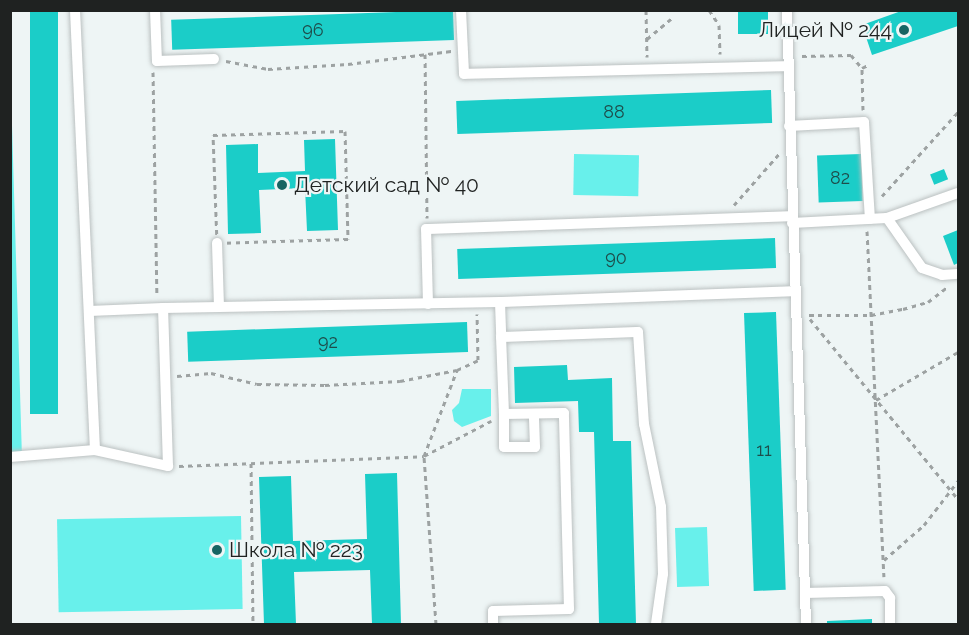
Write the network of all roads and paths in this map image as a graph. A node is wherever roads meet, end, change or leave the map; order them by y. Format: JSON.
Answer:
{"nodes":[{"id":1,"x":75,"y":10,"type":"edge"},
{"id":2,"x":155,"y":10,"type":"edge"},
{"id":3,"x":461,"y":10,"type":"edge"},
{"id":4,"x":646,"y":10,"type":"edge"},
{"id":5,"x":710,"y":10,"type":"edge"},
{"id":6,"x":787,"y":10,"type":"edge"},
{"id":7,"x":673,"y":17,"type":"dead end"},
{"id":8,"x":647,"y":39,"type":"junction"},
{"id":9,"x":462,"y":51,"type":"junction"},
{"id":10,"x":425,"y":53,"type":"junction"},
{"id":11,"x":214,"y":59,"type":"joint"},
{"id":12,"x":157,"y":61,"type":"junction"},
{"id":13,"x":788,"y":61,"type":"junction"},
{"id":14,"x":720,"y":65,"type":"dead end"},
{"id":15,"x":868,"y":65,"type":"dead end"},
{"id":16,"x":862,"y":68,"type":"junction"},
{"id":17,"x":648,"y":69,"type":"junction"},
{"id":18,"x":958,"y":112,"type":"edge"},
{"id":19,"x":864,"y":122,"type":"junction"},
{"id":20,"x":789,"y":126,"type":"junction"},
{"id":21,"x":790,"y":141,"type":"junction"},
{"id":22,"x":958,"y":193,"type":"edge"},
{"id":23,"x":881,"y":197,"type":"dead end"},
{"id":24,"x":723,"y":218,"type":"junction"},
{"id":25,"x":887,"y":218,"type":"junction"},
{"id":26,"x":870,"y":219,"type":"junction"},
{"id":27,"x":791,"y":220,"type":"junction"},
{"id":28,"x":426,"y":229,"type":"junction"},
{"id":29,"x":217,"y":243,"type":"junction"},
{"id":30,"x":956,"y":278,"type":"edge"},
{"id":31,"x":794,"y":291,"type":"junction"},
{"id":32,"x":500,"y":302,"type":"junction"},
{"id":33,"x":476,"y":303,"type":"junction"},
{"id":34,"x":428,"y":304,"type":"junction"},
{"id":35,"x":219,"y":306,"type":"junction"},
{"id":36,"x":162,"y":308,"type":"junction"},
{"id":37,"x":88,"y":310,"type":"junction"},
{"id":38,"x":871,"y":315,"type":"junction"},
{"id":39,"x":501,"y":337,"type":"junction"},
{"id":40,"x":958,"y":352,"type":"edge"},
{"id":41,"x":457,"y":369,"type":"junction"},
{"id":42,"x":164,"y":378,"type":"junction"},
{"id":43,"x":876,"y":400,"type":"junction"},
{"id":44,"x":504,"y":414,"type":"junction"},
{"id":45,"x":534,"y":414,"type":"junction"},
{"id":46,"x":95,"y":450,"type":"junction"},
{"id":47,"x":424,"y":456,"type":"junction"},
{"id":48,"x":10,"y":457,"type":"edge"},
{"id":49,"x":251,"y":463,"type":"junction"},
{"id":50,"x":168,"y":466,"type":"junction"},
{"id":51,"x":958,"y":481,"type":"edge"},
{"id":52,"x":952,"y":492,"type":"junction"},
{"id":53,"x":958,"y":499,"type":"edge"},
{"id":54,"x":884,"y":560,"type":"junction"},
{"id":55,"x":885,"y":591,"type":"junction"},
{"id":56,"x":805,"y":593,"type":"junction"},
{"id":57,"x":254,"y":624,"type":"edge"},
{"id":58,"x":436,"y":624,"type":"edge"},
{"id":59,"x":494,"y":624,"type":"edge"},
{"id":60,"x":656,"y":624,"type":"edge"},
{"id":61,"x":806,"y":624,"type":"edge"},
{"id":62,"x":890,"y":624,"type":"edge"}],
"edges":[{"from":1,"to":37,"type":"lane"},
{"from":2,"to":12,"type":"lane"},
{"from":3,"to":9,"type":"lane"},
{"from":4,"to":8,"type":"path"},
{"from":5,"to":14,"type":"path"},
{"from":6,"to":13,"type":"lane"},
{"from":7,"to":8,"type":"path"},
{"from":8,"to":17,"type":"path"},
{"from":9,"to":10,"type":"path"},
{"from":9,"to":17,"type":"lane"},
{"from":10,"to":11,"type":"path"},
{"from":10,"to":28,"type":"path"},
{"from":11,"to":12,"type":"lane"},
{"from":12,"to":36,"type":"path"},
{"from":13,"to":16,"type":"path"},
{"from":13,"to":17,"type":"lane"},
{"from":13,"to":20,"type":"lane"},
{"from":15,"to":16,"type":"path"},
{"from":16,"to":19,"type":"path"},
{"from":18,"to":23,"type":"path"},
{"from":19,"to":20,"type":"lane"},
{"from":19,"to":26,"type":"lane"},
{"from":20,"to":21,"type":"lane"},
{"from":21,"to":24,"type":"path"},
{"from":21,"to":27,"type":"lane"},
{"from":22,"to":25,"type":"lane"},
{"from":24,"to":27,"type":"lane"},
{"from":24,"to":28,"type":"lane"},
{"from":25,"to":26,"type":"lane"},
{"from":25,"to":30,"type":"lane"},
{"from":26,"to":27,"type":"lane"},
{"from":26,"to":38,"type":"path"},
{"from":27,"to":31,"type":"lane"},
{"from":28,"to":34,"type":"lane"},
{"from":29,"to":29,"type":"path"},
{"from":29,"to":35,"type":"lane"},
{"from":30,"to":38,"type":"path"},
{"from":31,"to":32,"type":"lane"},
{"from":31,"to":56,"type":"lane"},
{"from":32,"to":33,"type":"lane"},
{"from":32,"to":39,"type":"lane"},
{"from":33,"to":34,"type":"lane"},
{"from":33,"to":41,"type":"path"},
{"from":34,"to":35,"type":"lane"},
{"from":35,"to":36,"type":"lane"},
{"from":36,"to":37,"type":"lane"},
{"from":36,"to":42,"type":"lane"},
{"from":37,"to":46,"type":"lane"},
{"from":38,"to":43,"type":"path"},
{"from":38,"to":43,"type":"path"},
{"from":39,"to":44,"type":"lane"},
{"from":39,"to":60,"type":"lane"},
{"from":40,"to":43,"type":"path"},
{"from":41,"to":42,"type":"path"},
{"from":41,"to":47,"type":"path"},
{"from":42,"to":50,"type":"lane"},
{"from":43,"to":52,"type":"path"},
{"from":43,"to":54,"type":"path"},
{"from":44,"to":45,"type":"lane"},
{"from":44,"to":45,"type":"lane"},
{"from":44,"to":47,"type":"path"},
{"from":45,"to":59,"type":"lane"},
{"from":46,"to":48,"type":"lane"},
{"from":46,"to":50,"type":"lane"},
{"from":47,"to":49,"type":"path"},
{"from":47,"to":58,"type":"path"},
{"from":49,"to":50,"type":"path"},
{"from":49,"to":57,"type":"path"},
{"from":51,"to":52,"type":"path"},
{"from":52,"to":53,"type":"path"},
{"from":52,"to":54,"type":"path"},
{"from":54,"to":55,"type":"path"},
{"from":55,"to":56,"type":"lane"},
{"from":55,"to":62,"type":"lane"},
{"from":56,"to":61,"type":"lane"}]}
